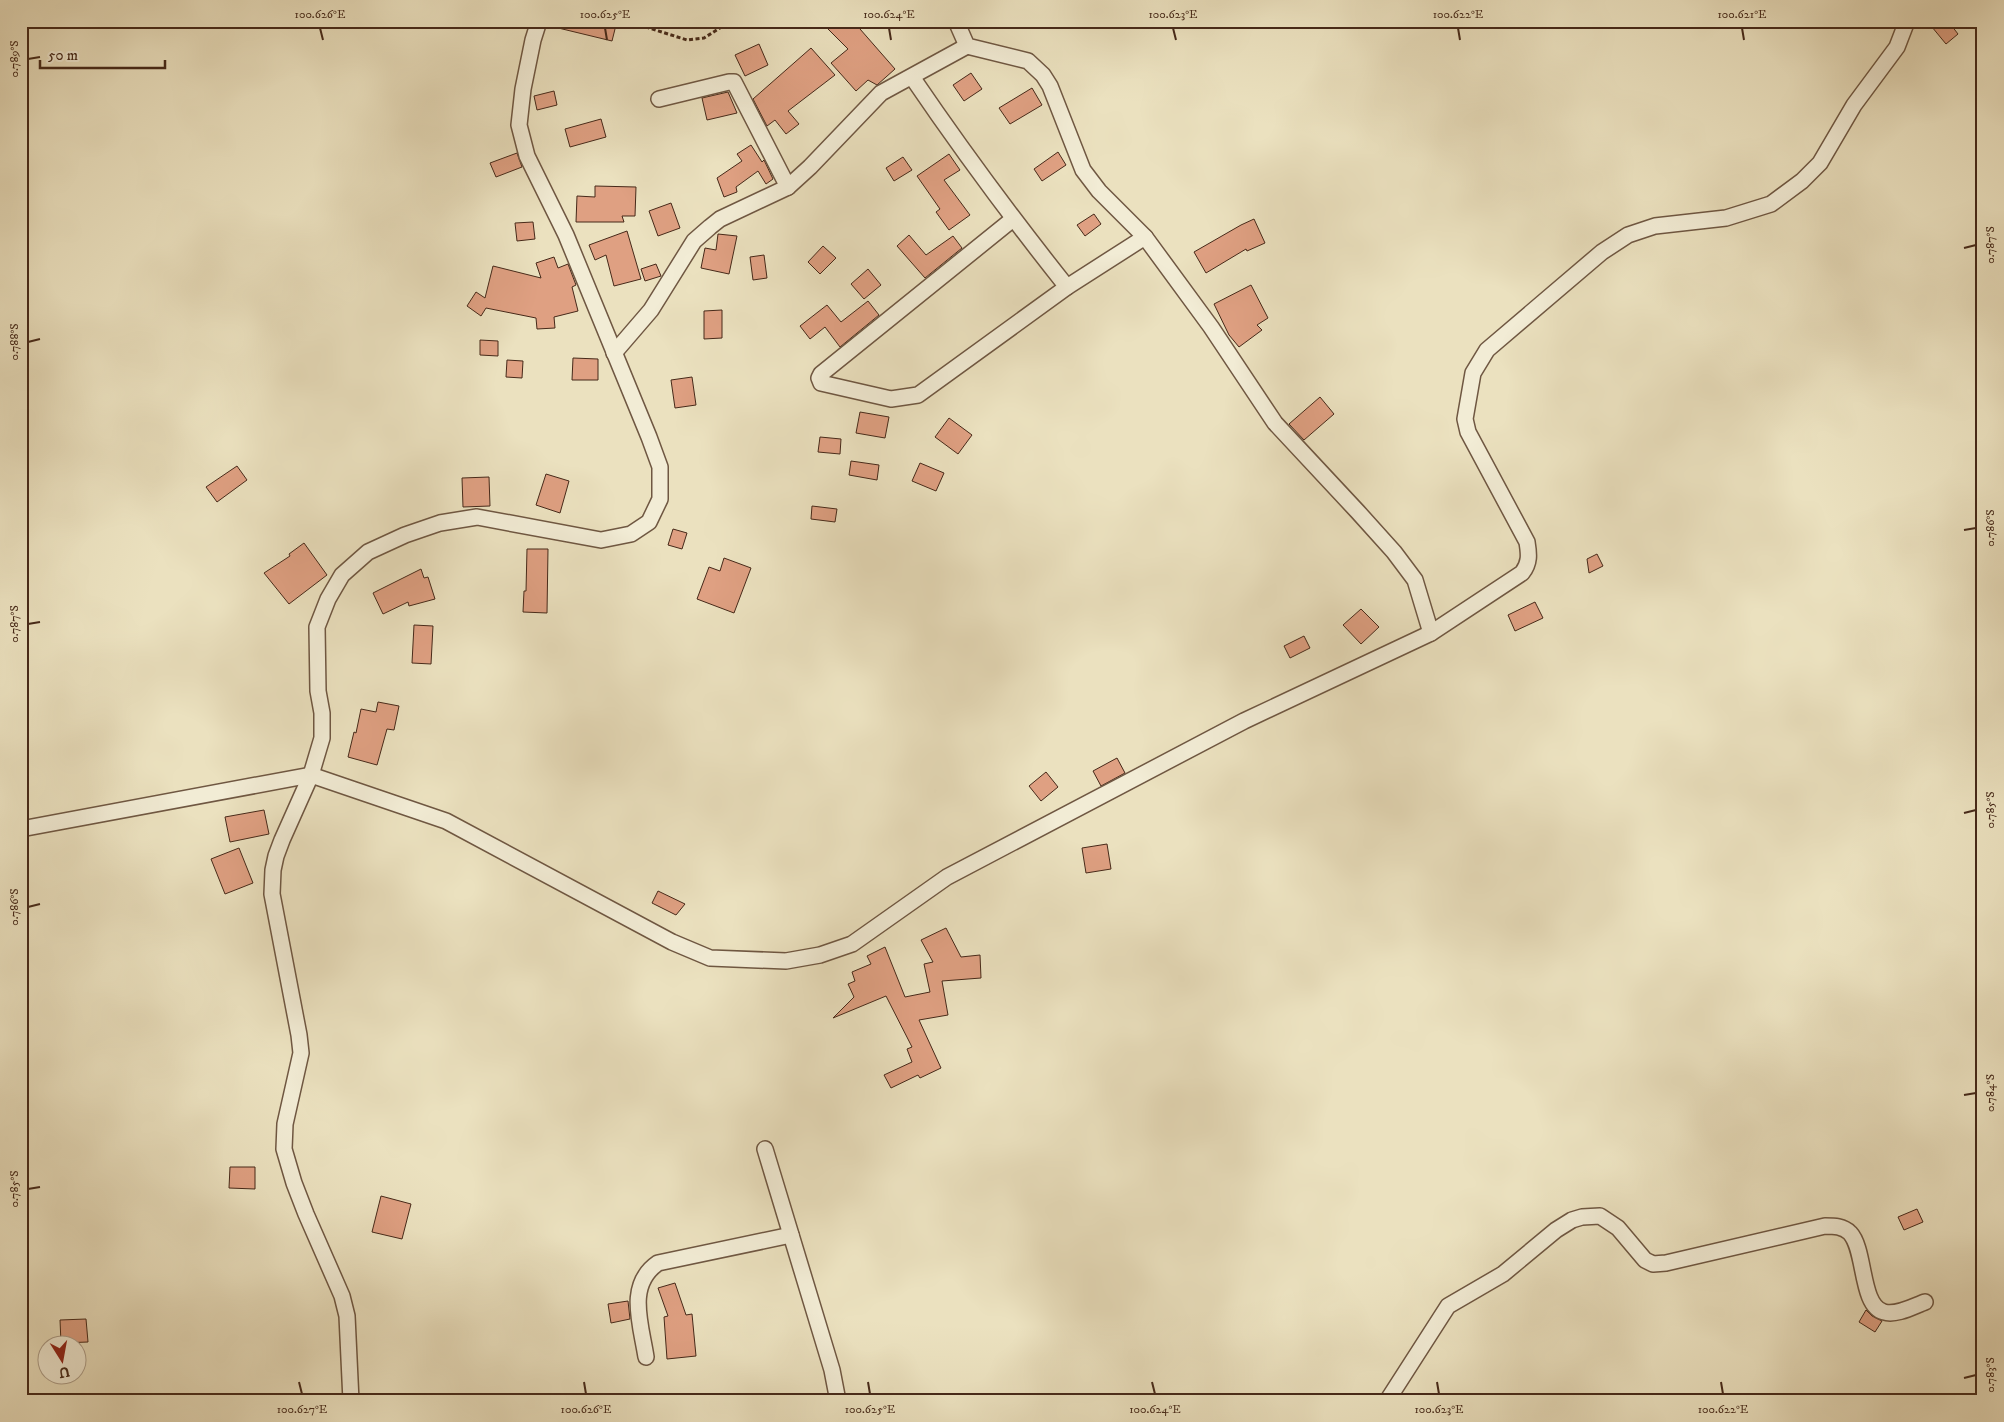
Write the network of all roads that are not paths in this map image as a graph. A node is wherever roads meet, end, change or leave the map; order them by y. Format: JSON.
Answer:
{"nodes":[{"id":1,"x":539,"y":21,"type":"edge"},
{"id":2,"x":956,"y":21,"type":"edge"},
{"id":3,"x":1907,"y":21,"type":"edge"},
{"id":4,"x":967,"y":46,"type":"junction"},
{"id":5,"x":912,"y":77,"type":"junction"},
{"id":6,"x":659,"y":99,"type":"dead end"},
{"id":7,"x":788,"y":187,"type":"junction"},
{"id":8,"x":1013,"y":219,"type":"junction"},
{"id":9,"x":1145,"y":236,"type":"junction"},
{"id":10,"x":1067,"y":287,"type":"junction"},
{"id":11,"x":614,"y":354,"type":"junction"},
{"id":12,"x":1431,"y":633,"type":"junction"},
{"id":13,"x":311,"y":775,"type":"junction"},
{"id":14,"x":21,"y":829,"type":"edge"},
{"id":15,"x":765,"y":1150,"type":"dead end"},
{"id":16,"x":791,"y":1235,"type":"junction"},
{"id":17,"x":1925,"y":1302,"type":"dead end"},
{"id":18,"x":646,"y":1357,"type":"dead end"},
{"id":19,"x":351,"y":1401,"type":"edge"},
{"id":20,"x":838,"y":1401,"type":"edge"},
{"id":21,"x":1388,"y":1401,"type":"edge"}],
"edges":[{"from":1,"to":11,"type":"street"},
{"from":2,"to":4,"type":"street"},
{"from":3,"to":12,"type":"street"},
{"from":4,"to":5,"type":"street"},
{"from":4,"to":9,"type":"street"},
{"from":5,"to":7,"type":"street"},
{"from":5,"to":8,"type":"street"},
{"from":6,"to":7,"type":"street"},
{"from":7,"to":11,"type":"street"},
{"from":8,"to":10,"type":"street"},
{"from":8,"to":10,"type":"street"},
{"from":9,"to":10,"type":"street"},
{"from":9,"to":12,"type":"street"},
{"from":11,"to":13,"type":"street"},
{"from":12,"to":13,"type":"street"},
{"from":13,"to":14,"type":"street"},
{"from":13,"to":19,"type":"street"},
{"from":15,"to":16,"type":"street"},
{"from":16,"to":18,"type":"street"},
{"from":16,"to":20,"type":"street"},
{"from":17,"to":21,"type":"street"}]}
